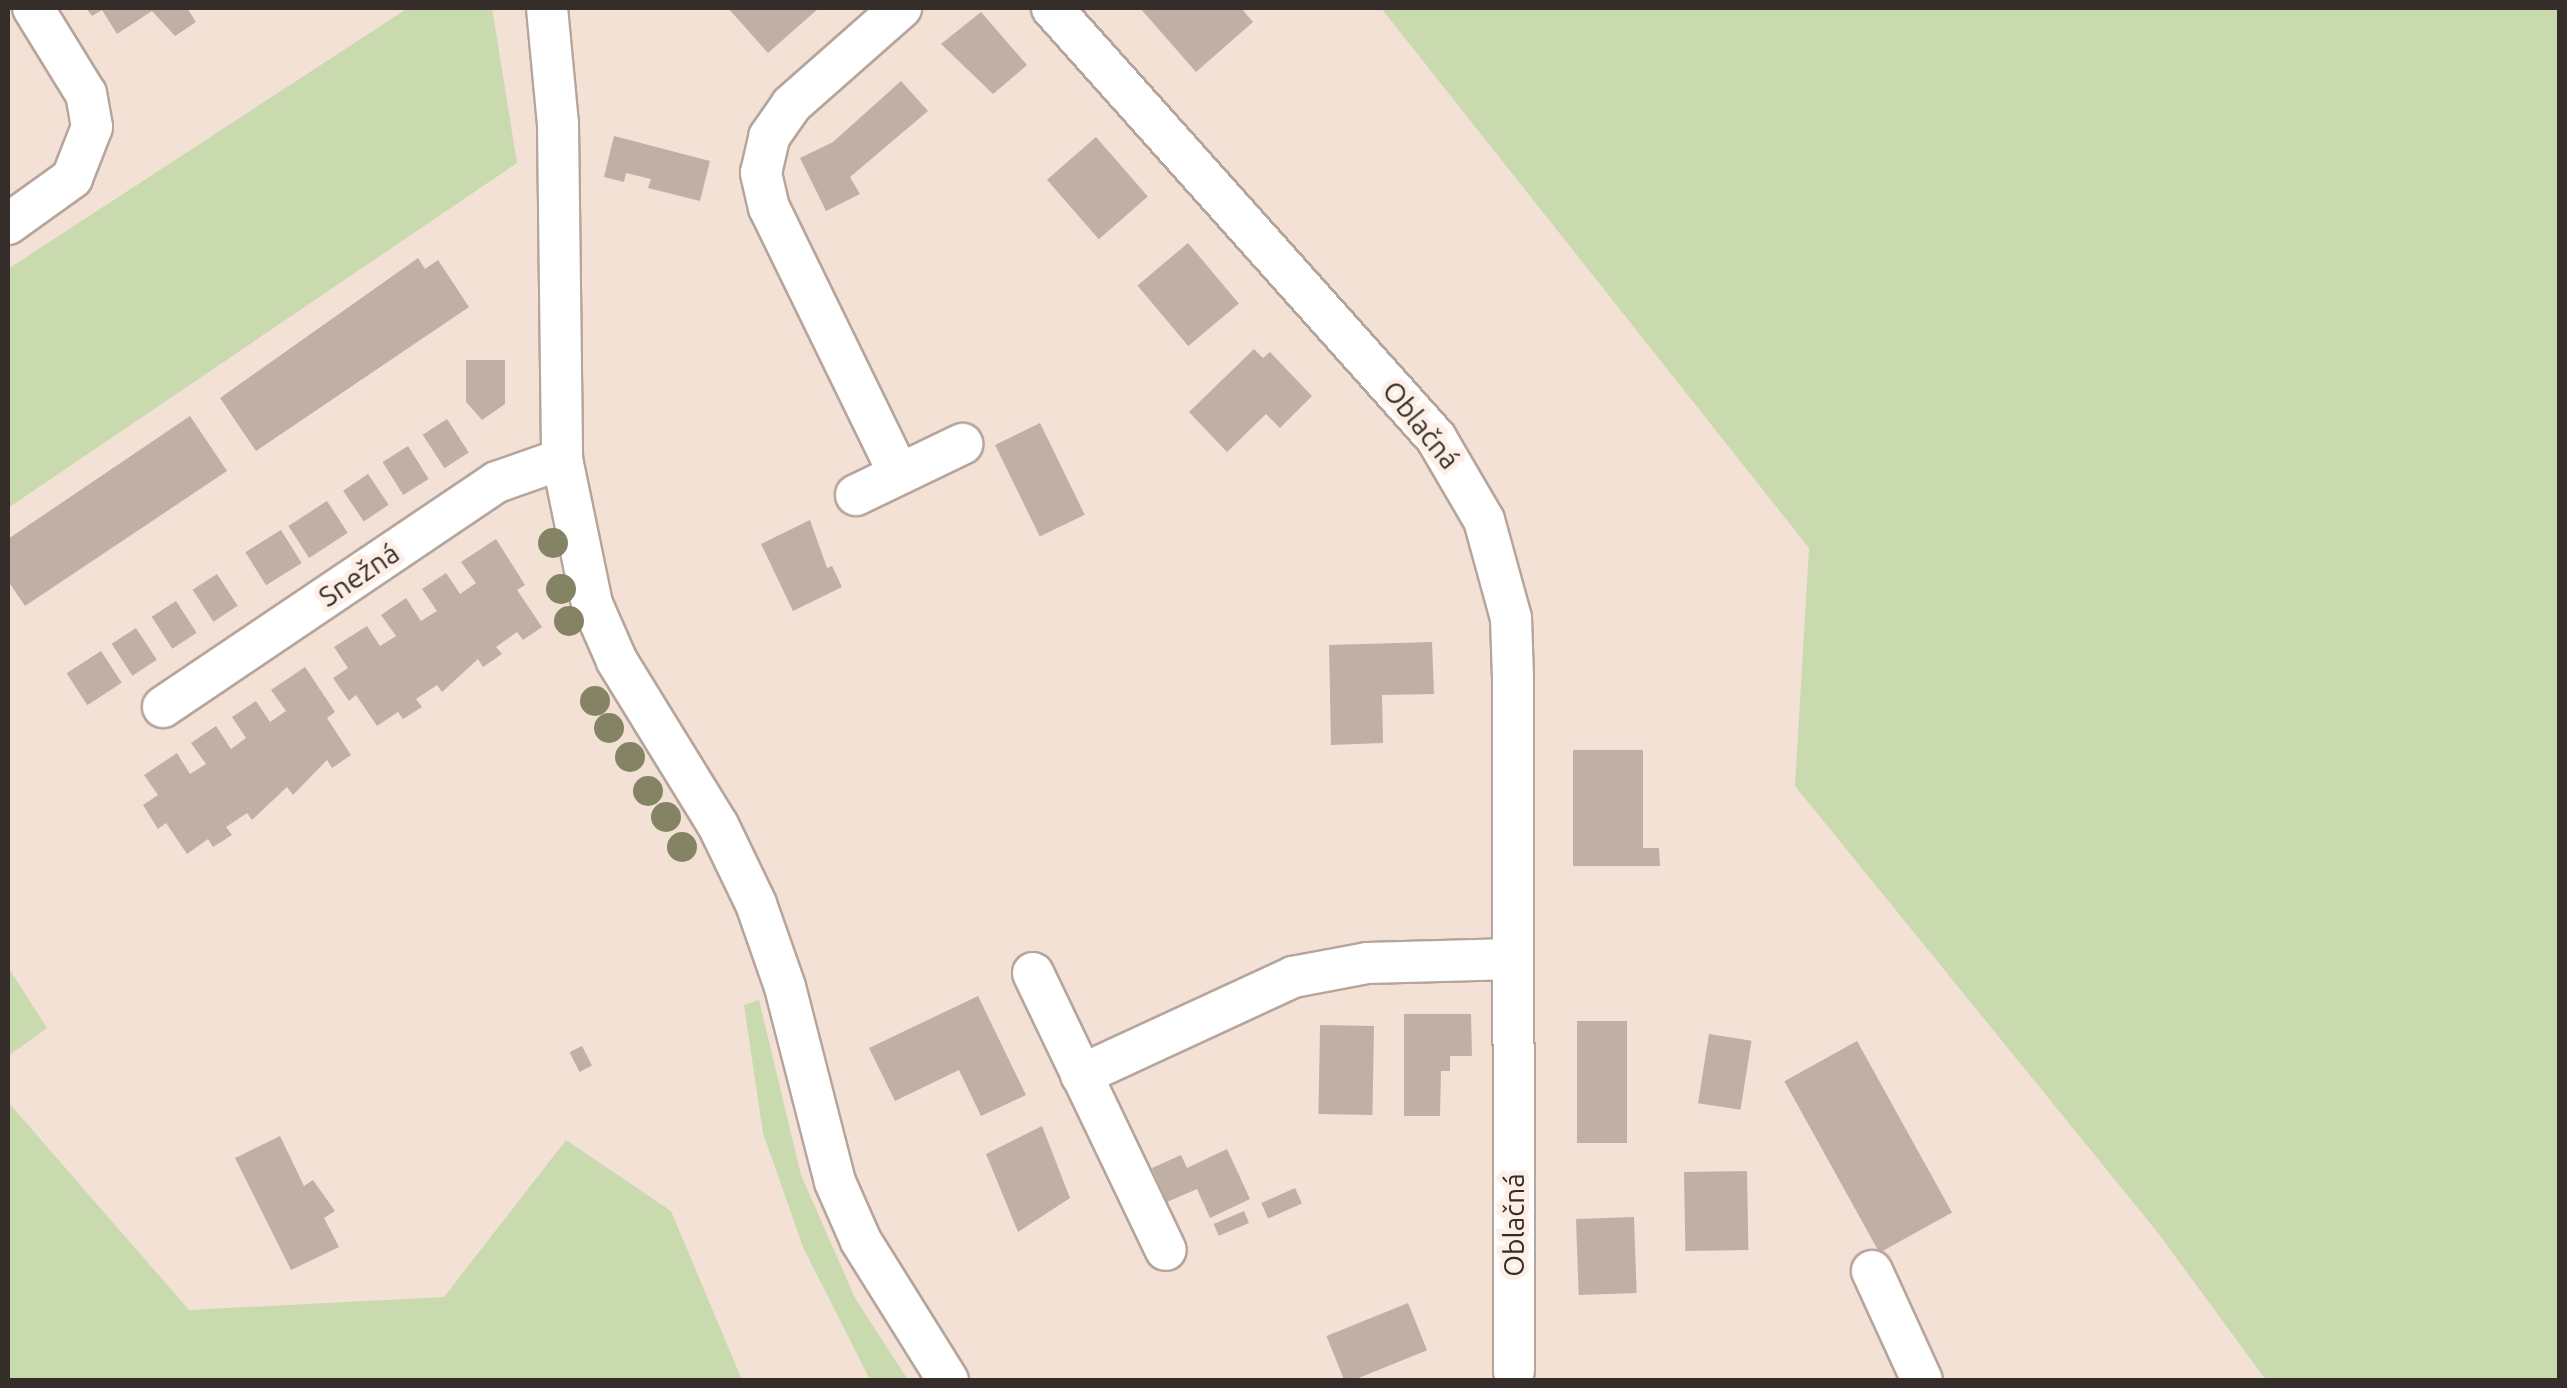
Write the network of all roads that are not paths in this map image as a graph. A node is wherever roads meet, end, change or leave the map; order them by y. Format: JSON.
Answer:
{"nodes":[{"id":1,"x":33,"y":8,"type":"edge"},
{"id":2,"x":547,"y":8,"type":"edge"},
{"id":3,"x":901,"y":8,"type":"edge"},
{"id":4,"x":1052,"y":8,"type":"edge"},
{"id":5,"x":8,"y":224,"type":"edge"},
{"id":6,"x":962,"y":444,"type":"dead end"},
{"id":7,"x":562,"y":460,"type":"junction"},
{"id":8,"x":899,"y":474,"type":"junction"},
{"id":9,"x":856,"y":495,"type":"dead end"},
{"id":10,"x":163,"y":707,"type":"dead end"},
{"id":11,"x":1513,"y":960,"type":"junction"},
{"id":12,"x":1033,"y":973,"type":"dead end"},
{"id":13,"x":1081,"y":1074,"type":"junction"},
{"id":14,"x":1166,"y":1250,"type":"dead end"},
{"id":15,"x":1872,"y":1272,"type":"dead end"},
{"id":16,"x":1514,"y":1370,"type":"dead end"},
{"id":17,"x":948,"y":1380,"type":"edge"},
{"id":18,"x":1922,"y":1380,"type":"edge"}],
"edges":[{"from":1,"to":5,"type":"street"},
{"from":2,"to":7,"type":"street"},
{"from":3,"to":8,"type":"street"},
{"from":4,"to":11,"type":"street","name":"Oblačná"},
{"from":6,"to":8,"type":"street"},
{"from":7,"to":10,"type":"street","name":"Snežná"},
{"from":7,"to":17,"type":"street"},
{"from":8,"to":9,"type":"street"},
{"from":11,"to":13,"type":"street"},
{"from":11,"to":16,"type":"street","name":"Oblačná"},
{"from":12,"to":13,"type":"street"},
{"from":13,"to":14,"type":"street"},
{"from":15,"to":18,"type":"street"}]}
